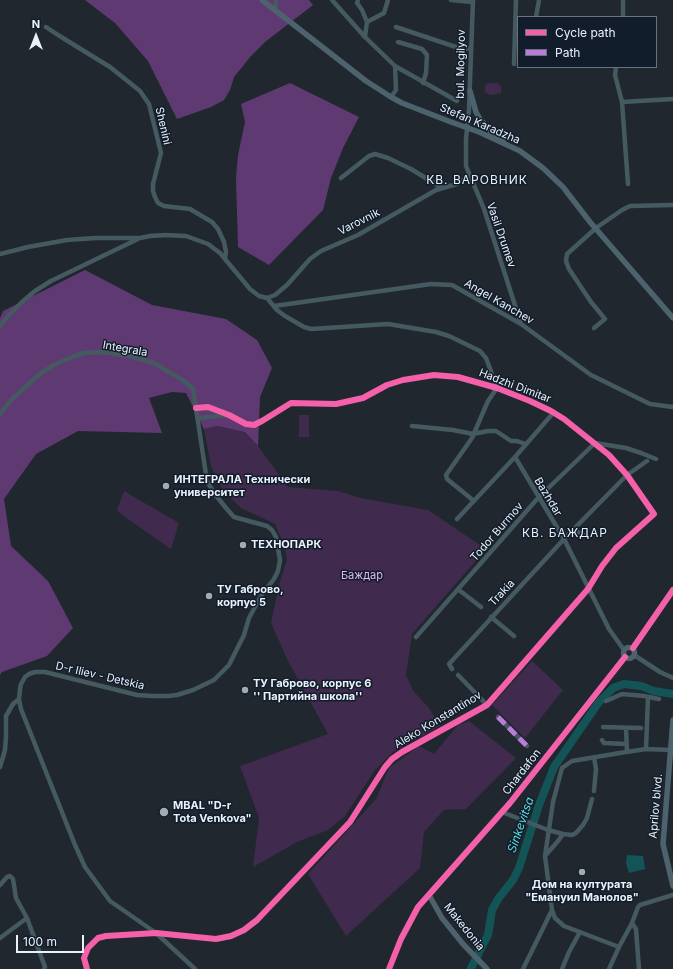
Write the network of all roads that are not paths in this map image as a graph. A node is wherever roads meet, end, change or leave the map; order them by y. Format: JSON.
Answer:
{"nodes":[{"id":1,"x":256,"y":0,"type":"edge"},
{"id":2,"x":262,"y":0,"type":"edge"},
{"id":3,"x":276,"y":0,"type":"edge"},
{"id":4,"x":332,"y":0,"type":"edge"},
{"id":5,"x":358,"y":0,"type":"edge"},
{"id":6,"x":388,"y":0,"type":"edge"},
{"id":7,"x":451,"y":0,"type":"edge"},
{"id":8,"x":516,"y":0,"type":"edge"},
{"id":9,"x":539,"y":0,"type":"edge"},
{"id":10,"x":623,"y":0,"type":"edge"},
{"id":11,"x":472,"y":1,"type":"edge"},
{"id":12,"x":276,"y":10,"type":"junction"},
{"id":13,"x":536,"y":16,"type":"edge"},
{"id":14,"x":623,"y":16,"type":"edge"},
{"id":15,"x":367,"y":22,"type":"junction"},
{"id":16,"x":46,"y":27,"type":"dead end"},
{"id":17,"x":396,"y":28,"type":"dead end"},
{"id":18,"x":302,"y":30,"type":"junction"},
{"id":19,"x":365,"y":37,"type":"junction"},
{"id":20,"x":398,"y":42,"type":"dead end"},
{"id":21,"x":471,"y":48,"type":"junction"},
{"id":22,"x":514,"y":64,"type":"dead end"},
{"id":23,"x":395,"y":66,"type":"junction"},
{"id":24,"x":616,"y":68,"type":"edge"},
{"id":25,"x":423,"y":83,"type":"junction"},
{"id":26,"x":470,"y":91,"type":"junction"},
{"id":27,"x":391,"y":98,"type":"junction"},
{"id":28,"x":673,"y":99,"type":"edge"},
{"id":29,"x":456,"y":101,"type":"dead end"},
{"id":30,"x":622,"y":102,"type":"junction"},
{"id":31,"x":468,"y":128,"type":"junction"},
{"id":32,"x":520,"y":151,"type":"junction"},
{"id":33,"x":469,"y":176,"type":"junction"},
{"id":34,"x":341,"y":178,"type":"dead end"},
{"id":35,"x":628,"y":184,"type":"dead end"},
{"id":36,"x":442,"y":188,"type":"junction"},
{"id":37,"x":673,"y":205,"type":"edge"},
{"id":38,"x":596,"y":228,"type":"junction"},
{"id":39,"x":140,"y":238,"type":"junction"},
{"id":40,"x":0,"y":254,"type":"edge"},
{"id":41,"x":225,"y":259,"type":"junction"},
{"id":42,"x":267,"y":298,"type":"junction"},
{"id":43,"x":274,"y":306,"type":"junction"},
{"id":44,"x":673,"y":318,"type":"edge"},
{"id":45,"x":521,"y":324,"type":"junction"},
{"id":46,"x":0,"y":326,"type":"edge"},
{"id":47,"x":594,"y":328,"type":"dead end"},
{"id":48,"x":497,"y":388,"type":"junction"},
{"id":49,"x":196,"y":408,"type":"junction"},
{"id":50,"x":673,"y":408,"type":"edge"},
{"id":51,"x":554,"y":412,"type":"junction"},
{"id":52,"x":0,"y":414,"type":"edge"},
{"id":53,"x":229,"y":415,"type":"junction"},
{"id":54,"x":198,"y":418,"type":"junction"},
{"id":55,"x":412,"y":426,"type":"dead end"},
{"id":56,"x":473,"y":434,"type":"junction"},
{"id":57,"x":595,"y":443,"type":"junction"},
{"id":58,"x":525,"y":444,"type":"junction"},
{"id":59,"x":515,"y":457,"type":"junction"},
{"id":60,"x":656,"y":459,"type":"dead end"},
{"id":61,"x":647,"y":461,"type":"dead end"},
{"id":62,"x":627,"y":475,"type":"junction"},
{"id":63,"x":538,"y":498,"type":"junction"},
{"id":64,"x":474,"y":501,"type":"junction"},
{"id":65,"x":654,"y":514,"type":"joint"},
{"id":66,"x":457,"y":520,"type":"dead end"},
{"id":67,"x":573,"y":530,"type":"junction"},
{"id":68,"x":584,"y":535,"type":"dead end"},
{"id":69,"x":564,"y":539,"type":"junction"},
{"id":70,"x":588,"y":588,"type":"junction"},
{"id":71,"x":459,"y":590,"type":"junction"},
{"id":72,"x":672,"y":594,"type":"edge"},
{"id":73,"x":482,"y":607,"type":"dead end"},
{"id":74,"x":492,"y":618,"type":"junction"},
{"id":75,"x":514,"y":636,"type":"dead end"},
{"id":76,"x":416,"y":637,"type":"dead end"},
{"id":77,"x":633,"y":648,"type":"junction"},
{"id":78,"x":624,"y":650,"type":"junction"},
{"id":79,"x":634,"y":655,"type":"junction"},
{"id":80,"x":625,"y":657,"type":"junction"},
{"id":81,"x":452,"y":669,"type":"dead end"},
{"id":82,"x":458,"y":675,"type":"dead end"},
{"id":83,"x":673,"y":678,"type":"edge"},
{"id":84,"x":648,"y":697,"type":"junction"},
{"id":85,"x":19,"y":699,"type":"junction"},
{"id":86,"x":659,"y":699,"type":"dead end"},
{"id":87,"x":606,"y":701,"type":"dead end"},
{"id":88,"x":487,"y":705,"type":"junction"},
{"id":89,"x":498,"y":717,"type":"dead end"},
{"id":90,"x":673,"y":720,"type":"edge"},
{"id":91,"x":603,"y":727,"type":"dead end"},
{"id":92,"x":626,"y":728,"type":"junction"},
{"id":93,"x":641,"y":728,"type":"dead end"},
{"id":94,"x":602,"y":740,"type":"dead end"},
{"id":95,"x":626,"y":744,"type":"junction"},
{"id":96,"x":527,"y":746,"type":"dead end"},
{"id":97,"x":646,"y":749,"type":"junction"},
{"id":98,"x":671,"y":750,"type":"junction"},
{"id":99,"x":626,"y":752,"type":"junction"},
{"id":100,"x":594,"y":757,"type":"junction"},
{"id":101,"x":0,"y":767,"type":"edge"},
{"id":102,"x":594,"y":791,"type":"dead end"},
{"id":103,"x":592,"y":799,"type":"dead end"},
{"id":104,"x":502,"y":812,"type":"junction"},
{"id":105,"x":546,"y":829,"type":"junction"},
{"id":106,"x":563,"y":834,"type":"junction"},
{"id":107,"x":545,"y":856,"type":"junction"},
{"id":108,"x":0,"y":885,"type":"edge"},
{"id":109,"x":673,"y":886,"type":"edge"},
{"id":110,"x":429,"y":895,"type":"junction"},
{"id":111,"x":673,"y":895,"type":"edge"},
{"id":112,"x":552,"y":910,"type":"junction"},
{"id":113,"x":26,"y":918,"type":"junction"},
{"id":114,"x":632,"y":923,"type":"junction"},
{"id":115,"x":580,"y":932,"type":"junction"},
{"id":116,"x":156,"y":933,"type":"junction"},
{"id":117,"x":0,"y":938,"type":"edge"},
{"id":118,"x":619,"y":947,"type":"junction"},
{"id":119,"x":485,"y":967,"type":"edge"},
{"id":120,"x":44,"y":969,"type":"edge"},
{"id":121,"x":87,"y":969,"type":"edge"},
{"id":122,"x":195,"y":969,"type":"edge"},
{"id":123,"x":388,"y":969,"type":"edge"},
{"id":124,"x":523,"y":969,"type":"edge"},
{"id":125,"x":562,"y":969,"type":"edge"},
{"id":126,"x":609,"y":969,"type":"edge"},
{"id":127,"x":639,"y":969,"type":"edge"}],
"edges":[{"from":1,"to":18,"type":"main road"},
{"from":2,"to":12,"type":"main road"},
{"from":3,"to":12,"type":"street"},
{"from":4,"to":19,"type":"street"},
{"from":5,"to":15,"type":"street"},
{"from":6,"to":15,"type":"street"},
{"from":7,"to":11,"type":"street"},
{"from":8,"to":22,"type":"street"},
{"from":9,"to":13,"type":"street"},
{"from":10,"to":14,"type":"street"},
{"from":11,"to":21,"type":"street","name":"bul. Mogilyov"},
{"from":12,"to":18,"type":"main road"},
{"from":15,"to":19,"type":"street"},
{"from":16,"to":41,"type":"street","name":"Shenini"},
{"from":17,"to":21,"type":"street"},
{"from":18,"to":27,"type":"main road","name":"Stefan Karadzha"},
{"from":19,"to":23,"type":"street"},
{"from":20,"to":25,"type":"street"},
{"from":21,"to":26,"type":"street","name":"bul. Mogilyov"},
{"from":23,"to":25,"type":"street"},
{"from":23,"to":27,"type":"street"},
{"from":24,"to":30,"type":"street"},
{"from":25,"to":29,"type":"street"},
{"from":26,"to":31,"type":"street","name":"bul. Mogilyov"},
{"from":26,"to":32,"type":"main road"},
{"from":27,"to":31,"type":"main road","name":"Stefan Karadzha"},
{"from":28,"to":30,"type":"street"},
{"from":30,"to":35,"type":"street"},
{"from":31,"to":32,"type":"main road","name":"Stefan Karadzha"},
{"from":31,"to":33,"type":"street","name":"Vasil Drumev"},
{"from":32,"to":38,"type":"main road","name":"Stefan Karadzha"},
{"from":33,"to":36,"type":"street","name":"Varovnik"},
{"from":33,"to":45,"type":"street","name":"Vasil Drumev"},
{"from":34,"to":36,"type":"street"},
{"from":36,"to":42,"type":"street","name":"Varovnik"},
{"from":37,"to":38,"type":"street"},
{"from":38,"to":44,"type":"main road","name":"Stefan Karadzha"},
{"from":38,"to":47,"type":"street"},
{"from":39,"to":40,"type":"street"},
{"from":39,"to":41,"type":"street"},
{"from":39,"to":46,"type":"street"},
{"from":41,"to":42,"type":"street"},
{"from":42,"to":43,"type":"street"},
{"from":43,"to":45,"type":"street","name":"Angel Kanchev"},
{"from":43,"to":48,"type":"street"},
{"from":45,"to":50,"type":"street","name":"Angel Kanchev"},
{"from":48,"to":51,"type":"street","name":"Hadzhi Dimitar"},
{"from":48,"to":53,"type":"street","name":"Hadzhi Dimitar"},
{"from":48,"to":56,"type":"street"},
{"from":49,"to":52,"type":"street","name":"Integrala"},
{"from":49,"to":53,"type":"street","name":"Hadzhi Dimitar"},
{"from":49,"to":54,"type":"street","name":"D-r Iliev - Detskia"},
{"from":51,"to":57,"type":"street","name":"Hadzhi Dimitar"},
{"from":51,"to":58,"type":"street"},
{"from":53,"to":54,"type":"street"},
{"from":54,"to":85,"type":"street","name":"D-r Iliev - Detskia"},
{"from":55,"to":56,"type":"street"},
{"from":56,"to":58,"type":"street"},
{"from":56,"to":64,"type":"street"},
{"from":57,"to":60,"type":"street"},
{"from":57,"to":62,"type":"street","name":"Hadzhi Dimitar"},
{"from":57,"to":63,"type":"street","name":"Todor Burmov"},
{"from":58,"to":59,"type":"street"},
{"from":59,"to":63,"type":"street","name":"Bazhdar"},
{"from":59,"to":64,"type":"street"},
{"from":61,"to":62,"type":"street","name":"Trakia"},
{"from":62,"to":65,"type":"street","name":"Hadzhi Dimitar"},
{"from":62,"to":67,"type":"street","name":"Trakia"},
{"from":63,"to":69,"type":"street","name":"Bazhdar"},
{"from":63,"to":71,"type":"street","name":"Todor Burmov"},
{"from":64,"to":66,"type":"street"},
{"from":65,"to":70,"type":"street","name":"Aleko Konstantinov"},
{"from":67,"to":68,"type":"street"},
{"from":67,"to":69,"type":"street","name":"Trakia"},
{"from":69,"to":70,"type":"street","name":"Bazhdar"},
{"from":69,"to":74,"type":"street","name":"Trakia"},
{"from":70,"to":78,"type":"street","name":"Bazhdar"},
{"from":70,"to":88,"type":"street","name":"Aleko Konstantinov"},
{"from":71,"to":73,"type":"street"},
{"from":71,"to":76,"type":"street","name":"Todor Burmov"},
{"from":72,"to":77,"type":"main road"},
{"from":74,"to":75,"type":"street"},
{"from":74,"to":81,"type":"street","name":"Trakia"},
{"from":77,"to":78,"type":"main road"},
{"from":77,"to":79,"type":"main road"},
{"from":78,"to":80,"type":"main road"},
{"from":79,"to":80,"type":"main road"},
{"from":79,"to":83,"type":"street"},
{"from":80,"to":104,"type":"main road","name":"Chardafon"},
{"from":82,"to":88,"type":"street"},
{"from":84,"to":86,"type":"street"},
{"from":84,"to":87,"type":"street"},
{"from":84,"to":97,"type":"street"},
{"from":85,"to":101,"type":"street"},
{"from":85,"to":116,"type":"street","name":"D-r Iliev - Detskia"},
{"from":88,"to":116,"type":"street","name":"Aleko Konstantinov"},
{"from":89,"to":96,"type":"street"},
{"from":90,"to":98,"type":"main road","name":"Aprilov blvd."},
{"from":91,"to":92,"type":"street"},
{"from":92,"to":93,"type":"street"},
{"from":92,"to":95,"type":"street"},
{"from":94,"to":95,"type":"street"},
{"from":95,"to":99,"type":"street"},
{"from":97,"to":98,"type":"street"},
{"from":97,"to":99,"type":"street"},
{"from":98,"to":109,"type":"main road","name":"Aprilov blvd."},
{"from":99,"to":100,"type":"street"},
{"from":100,"to":102,"type":"street"},
{"from":100,"to":105,"type":"street"},
{"from":103,"to":106,"type":"street"},
{"from":104,"to":105,"type":"street"},
{"from":104,"to":110,"type":"main road","name":"Chardafon"},
{"from":105,"to":106,"type":"street"},
{"from":105,"to":107,"type":"street"},
{"from":106,"to":107,"type":"street"},
{"from":107,"to":112,"type":"street"},
{"from":108,"to":113,"type":"street"},
{"from":110,"to":119,"type":"main road","name":"Makedonia"},
{"from":110,"to":123,"type":"street"},
{"from":111,"to":114,"type":"street"},
{"from":112,"to":115,"type":"street"},
{"from":112,"to":124,"type":"street"},
{"from":113,"to":117,"type":"street"},
{"from":113,"to":120,"type":"street"},
{"from":114,"to":118,"type":"street"},
{"from":114,"to":127,"type":"street"},
{"from":115,"to":118,"type":"street"},
{"from":115,"to":125,"type":"street"},
{"from":116,"to":121,"type":"street","name":"Aleko Konstantinov"},
{"from":116,"to":122,"type":"street","name":"D-r Iliev - Detskia"},
{"from":118,"to":126,"type":"street"}]}
